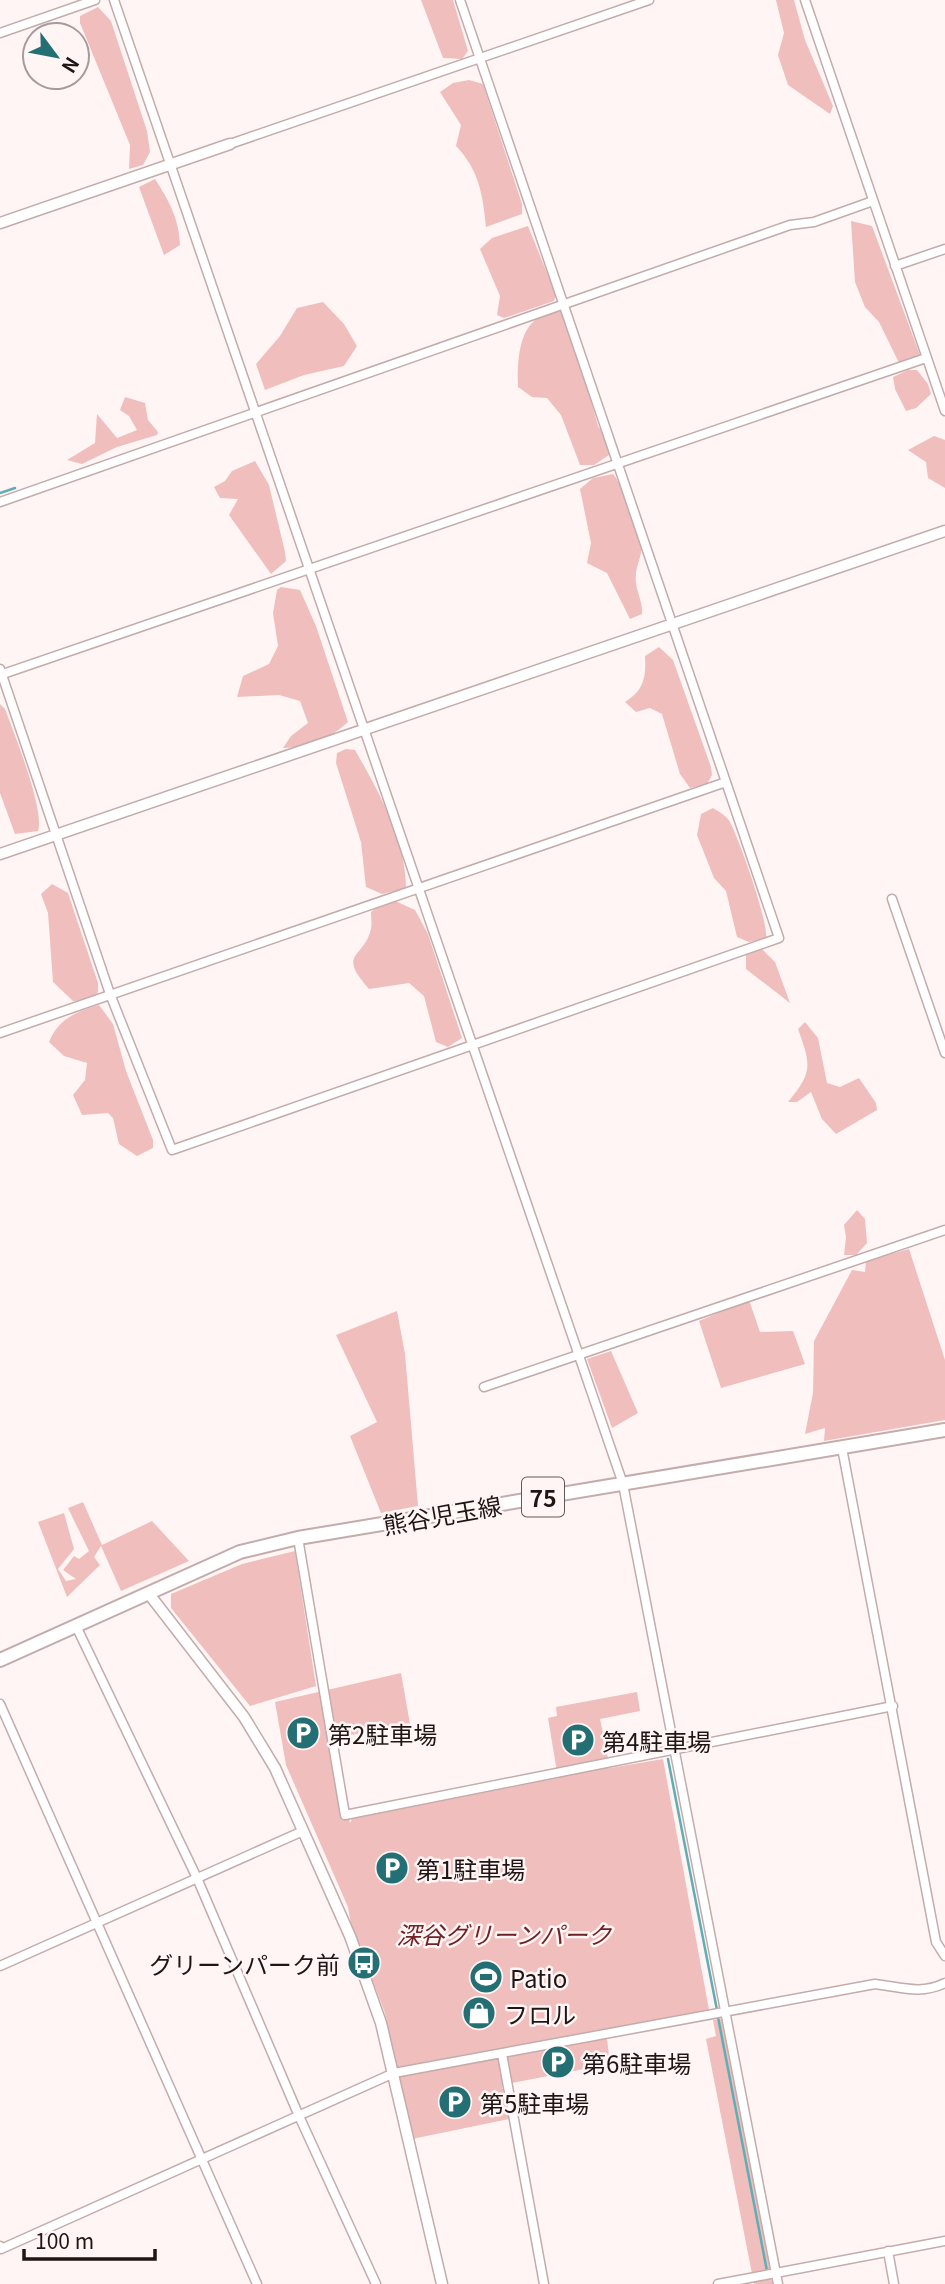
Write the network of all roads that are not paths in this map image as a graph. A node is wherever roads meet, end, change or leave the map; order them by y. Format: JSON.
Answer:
{"nodes":[{"id":1,"x":94,"y":0,"type":"edge"},
{"id":2,"x":114,"y":0,"type":"edge"},
{"id":3,"x":460,"y":0,"type":"edge"},
{"id":4,"x":649,"y":0,"type":"edge"},
{"id":5,"x":805,"y":0,"type":"edge"},
{"id":6,"x":0,"y":33,"type":"edge"},
{"id":7,"x":479,"y":58,"type":"junction"},
{"id":8,"x":230,"y":144,"type":"joint"},
{"id":9,"x":170,"y":165,"type":"junction"},
{"id":10,"x":873,"y":201,"type":"junction"},
{"id":11,"x":0,"y":223,"type":"edge"},
{"id":12,"x":945,"y":249,"type":"edge"},
{"id":13,"x":895,"y":266,"type":"junction"},
{"id":14,"x":564,"y":307,"type":"junction"},
{"id":15,"x":926,"y":358,"type":"junction"},
{"id":16,"x":945,"y":411,"type":"edge"},
{"id":17,"x":257,"y":413,"type":"junction"},
{"id":18,"x":617,"y":464,"type":"junction"},
{"id":19,"x":0,"y":502,"type":"edge"},
{"id":20,"x":945,"y":531,"type":"edge"},
{"id":21,"x":308,"y":569,"type":"junction"},
{"id":22,"x":672,"y":625,"type":"junction"},
{"id":23,"x":1,"y":673,"type":"edge"},
{"id":24,"x":363,"y":731,"type":"junction"},
{"id":25,"x":726,"y":782,"type":"junction"},
{"id":26,"x":55,"y":836,"type":"junction"},
{"id":27,"x":0,"y":855,"type":"edge"},
{"id":28,"x":418,"y":890,"type":"junction"},
{"id":29,"x":892,"y":899,"type":"dead end"},
{"id":30,"x":110,"y":994,"type":"junction"},
{"id":31,"x":0,"y":1033,"type":"edge"},
{"id":32,"x":471,"y":1044,"type":"junction"},
{"id":33,"x":945,"y":1053,"type":"edge"},
{"id":34,"x":945,"y":1230,"type":"edge"},
{"id":35,"x":578,"y":1354,"type":"junction"},
{"id":36,"x":484,"y":1387,"type":"dead end"},
{"id":37,"x":945,"y":1430,"type":"edge"},
{"id":38,"x":842,"y":1448,"type":"junction"},
{"id":39,"x":623,"y":1484,"type":"junction"},
{"id":40,"x":298,"y":1538,"type":"junction"},
{"id":41,"x":149,"y":1594,"type":"junction"},
{"id":42,"x":76,"y":1626,"type":"junction"},
{"id":43,"x":0,"y":1660,"type":"edge"},
{"id":44,"x":0,"y":1704,"type":"edge"},
{"id":45,"x":892,"y":1706,"type":"junction"},
{"id":46,"x":677,"y":1751,"type":"junction"},
{"id":47,"x":303,"y":1831,"type":"junction"},
{"id":48,"x":197,"y":1878,"type":"junction"},
{"id":49,"x":95,"y":1924,"type":"junction"},
{"id":50,"x":945,"y":1956,"type":"edge"},
{"id":51,"x":0,"y":1966,"type":"edge"},
{"id":52,"x":945,"y":1983,"type":"edge"},
{"id":53,"x":726,"y":2012,"type":"junction"},
{"id":54,"x":502,"y":2054,"type":"junction"},
{"id":55,"x":394,"y":2073,"type":"junction"},
{"id":56,"x":299,"y":2116,"type":"junction"},
{"id":57,"x":202,"y":2160,"type":"junction"},
{"id":58,"x":945,"y":2241,"type":"edge"},
{"id":59,"x":0,"y":2246,"type":"edge"},
{"id":60,"x":888,"y":2251,"type":"junction"},
{"id":61,"x":776,"y":2273,"type":"junction"},
{"id":62,"x":257,"y":2284,"type":"edge"},
{"id":63,"x":376,"y":2284,"type":"edge"},
{"id":64,"x":442,"y":2284,"type":"edge"},
{"id":65,"x":544,"y":2284,"type":"edge"},
{"id":66,"x":718,"y":2284,"type":"edge"},
{"id":67,"x":778,"y":2284,"type":"edge"},
{"id":68,"x":894,"y":2284,"type":"edge"}],
"edges":[{"from":1,"to":6,"type":"street"},
{"from":2,"to":9,"type":"street"},
{"from":3,"to":7,"type":"street"},
{"from":4,"to":7,"type":"street"},
{"from":5,"to":10,"type":"street"},
{"from":7,"to":8,"type":"street"},
{"from":7,"to":14,"type":"street"},
{"from":8,"to":9,"type":"street"},
{"from":9,"to":11,"type":"street"},
{"from":9,"to":17,"type":"street"},
{"from":10,"to":13,"type":"street"},
{"from":10,"to":14,"type":"street"},
{"from":12,"to":13,"type":"street"},
{"from":13,"to":15,"type":"street"},
{"from":14,"to":17,"type":"street"},
{"from":14,"to":18,"type":"street"},
{"from":15,"to":16,"type":"street"},
{"from":15,"to":18,"type":"street"},
{"from":17,"to":19,"type":"street"},
{"from":17,"to":21,"type":"street"},
{"from":18,"to":21,"type":"street"},
{"from":18,"to":22,"type":"street"},
{"from":20,"to":22,"type":"street"},
{"from":21,"to":23,"type":"street"},
{"from":21,"to":24,"type":"street"},
{"from":22,"to":24,"type":"street"},
{"from":22,"to":25,"type":"street"},
{"from":23,"to":26,"type":"street"},
{"from":24,"to":26,"type":"street"},
{"from":24,"to":28,"type":"street"},
{"from":25,"to":28,"type":"street"},
{"from":25,"to":32,"type":"street"},
{"from":26,"to":27,"type":"street"},
{"from":26,"to":30,"type":"street"},
{"from":28,"to":30,"type":"street"},
{"from":28,"to":32,"type":"street"},
{"from":29,"to":33,"type":"street"},
{"from":30,"to":31,"type":"street"},
{"from":30,"to":32,"type":"street"},
{"from":32,"to":35,"type":"street"},
{"from":34,"to":35,"type":"street"},
{"from":35,"to":36,"type":"street"},
{"from":35,"to":39,"type":"street"},
{"from":37,"to":38,"type":"main road","name":"熊谷児玉線","number":"75"},
{"from":38,"to":39,"type":"main road","name":"熊谷児玉線","number":"75"},
{"from":38,"to":45,"type":"street"},
{"from":39,"to":40,"type":"main road","name":"熊谷児玉線","number":"75"},
{"from":39,"to":46,"type":"street"},
{"from":40,"to":41,"type":"main road","name":"熊谷児玉線","number":"75"},
{"from":40,"to":46,"type":"street"},
{"from":41,"to":42,"type":"main road","name":"熊谷児玉線","number":"75"},
{"from":41,"to":47,"type":"street"},
{"from":42,"to":43,"type":"main road","name":"熊谷児玉線","number":"75"},
{"from":42,"to":48,"type":"street"},
{"from":44,"to":49,"type":"street"},
{"from":45,"to":46,"type":"street"},
{"from":45,"to":50,"type":"street"},
{"from":46,"to":53,"type":"street"},
{"from":47,"to":48,"type":"street"},
{"from":47,"to":55,"type":"street"},
{"from":48,"to":49,"type":"street"},
{"from":48,"to":56,"type":"street"},
{"from":49,"to":51,"type":"street"},
{"from":49,"to":57,"type":"street"},
{"from":52,"to":53,"type":"street"},
{"from":53,"to":54,"type":"street"},
{"from":53,"to":61,"type":"street"},
{"from":54,"to":55,"type":"street"},
{"from":54,"to":65,"type":"street"},
{"from":55,"to":56,"type":"street"},
{"from":55,"to":64,"type":"street"},
{"from":56,"to":57,"type":"street"},
{"from":56,"to":63,"type":"street"},
{"from":57,"to":59,"type":"street"},
{"from":57,"to":62,"type":"street"},
{"from":58,"to":60,"type":"street"},
{"from":60,"to":61,"type":"street"},
{"from":60,"to":68,"type":"street"},
{"from":61,"to":66,"type":"street"},
{"from":61,"to":67,"type":"street"}]}
